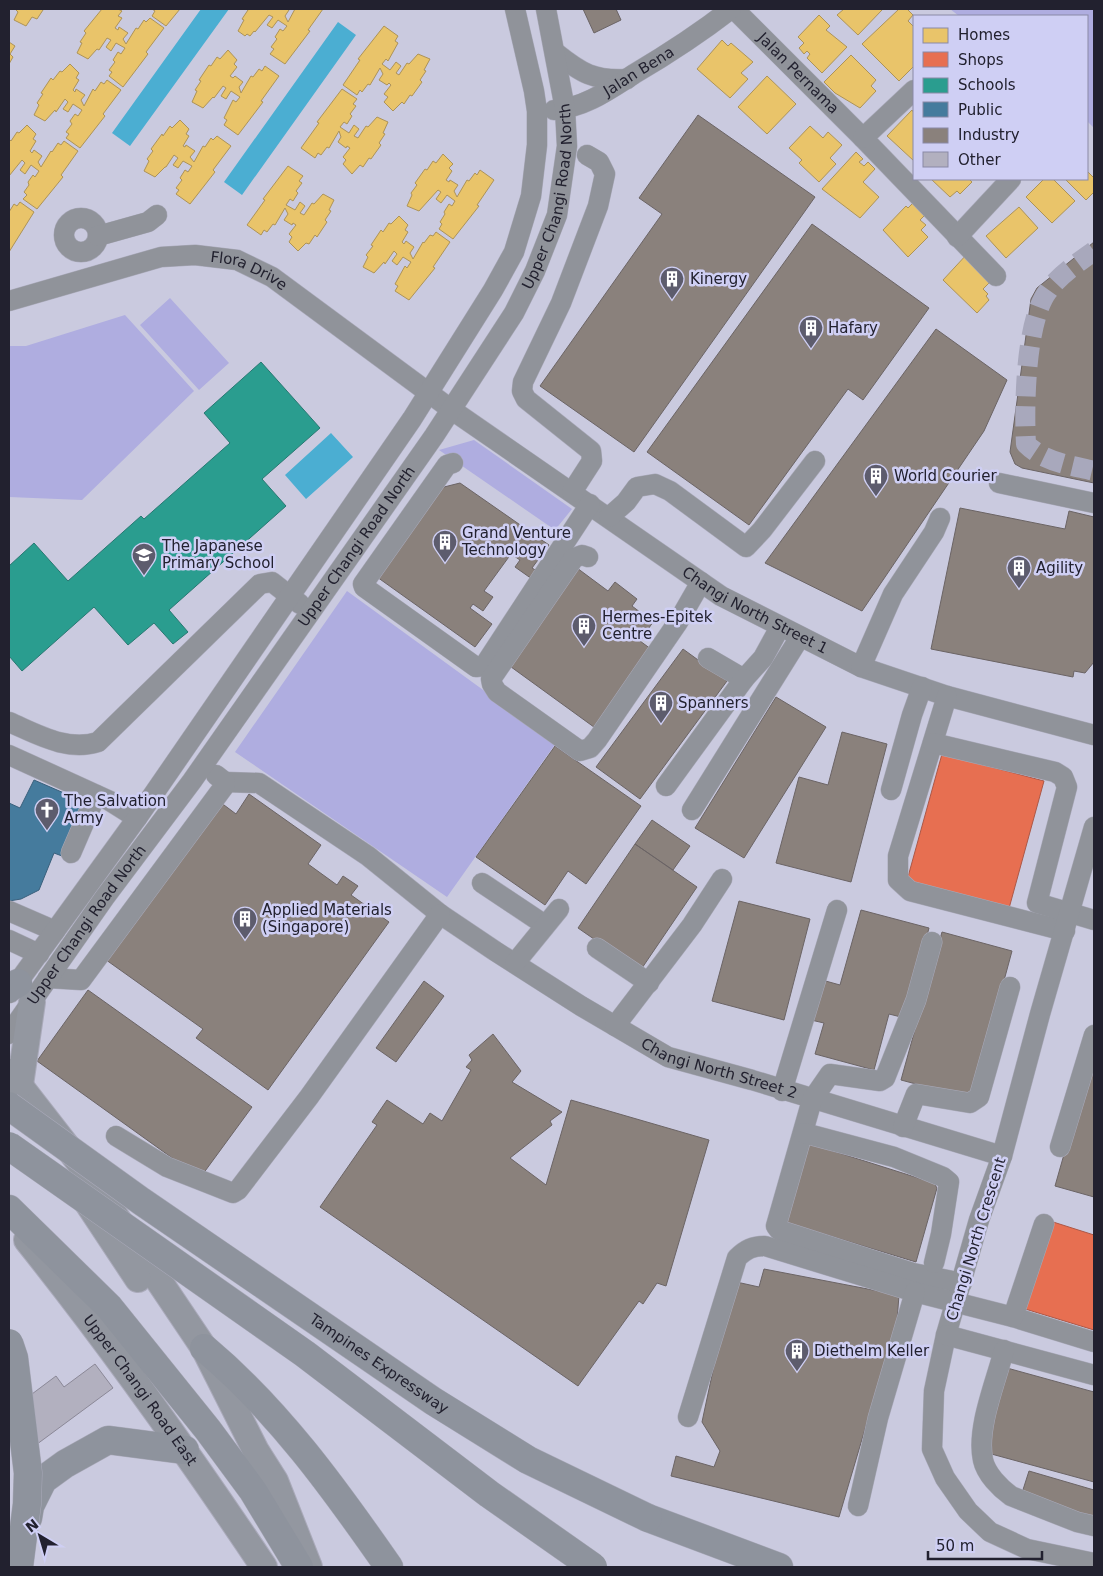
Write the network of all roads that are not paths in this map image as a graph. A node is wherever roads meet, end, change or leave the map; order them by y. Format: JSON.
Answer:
{"nodes":[{"id":1,"x":515,"y":9,"type":"edge"},
{"id":2,"x":546,"y":9,"type":"edge"},
{"id":3,"x":732,"y":9,"type":"edge"},
{"id":4,"x":556,"y":53,"type":"junction"},
{"id":5,"x":627,"y":79,"type":"junction"},
{"id":6,"x":913,"y":91,"type":"edge"},
{"id":7,"x":566,"y":109,"type":"junction"},
{"id":8,"x":537,"y":111,"type":"junction"},
{"id":9,"x":863,"y":138,"type":"junction"},
{"id":10,"x":587,"y":155,"type":"dead end"},
{"id":11,"x":1010,"y":180,"type":"edge"},
{"id":12,"x":157,"y":216,"type":"dead end"},
{"id":13,"x":957,"y":237,"type":"junction"},
{"id":14,"x":91,"y":245,"type":"junction"},
{"id":15,"x":106,"y":272,"type":"junction"},
{"id":16,"x":996,"y":276,"type":"dead end"},
{"id":17,"x":81,"y":280,"type":"junction"},
{"id":18,"x":9,"y":301,"type":"edge"},
{"id":19,"x":430,"y":393,"type":"junction"},
{"id":20,"x":452,"y":410,"type":"junction"},
{"id":21,"x":815,"y":461,"type":"dead end"},
{"id":22,"x":453,"y":463,"type":"dead end"},
{"id":23,"x":999,"y":483,"type":"dead end"},
{"id":24,"x":572,"y":492,"type":"junction"},
{"id":25,"x":1094,"y":503,"type":"edge"},
{"id":26,"x":590,"y":504,"type":"junction"},
{"id":27,"x":609,"y":517,"type":"junction"},
{"id":28,"x":940,"y":518,"type":"dead end"},
{"id":29,"x":588,"y":557,"type":"dead end"},
{"id":30,"x":702,"y":582,"type":"junction"},
{"id":31,"x":291,"y":595,"type":"junction"},
{"id":32,"x":309,"y":612,"type":"junction"},
{"id":33,"x":780,"y":627,"type":"junction"},
{"id":34,"x":800,"y":637,"type":"junction"},
{"id":35,"x":708,"y":658,"type":"dead end"},
{"id":36,"x":861,"y":666,"type":"junction"},
{"id":37,"x":744,"y":679,"type":"junction"},
{"id":38,"x":922,"y":687,"type":"junction"},
{"id":39,"x":947,"y":696,"type":"junction"},
{"id":40,"x":9,"y":722,"type":"edge"},
{"id":41,"x":1094,"y":734,"type":"edge"},
{"id":42,"x":933,"y":743,"type":"junction"},
{"id":43,"x":9,"y":755,"type":"edge"},
{"id":44,"x":201,"y":767,"type":"junction"},
{"id":45,"x":224,"y":782,"type":"junction"},
{"id":46,"x":666,"y":786,"type":"dead end"},
{"id":47,"x":890,"y":790,"type":"dead end"},
{"id":48,"x":96,"y":795,"type":"junction"},
{"id":49,"x":692,"y":810,"type":"dead end"},
{"id":50,"x":137,"y":818,"type":"junction"},
{"id":51,"x":1094,"y":828,"type":"edge"},
{"id":52,"x":72,"y":853,"type":"dead end"},
{"id":53,"x":722,"y":879,"type":"dead end"},
{"id":54,"x":1087,"y":880,"type":"edge"},
{"id":55,"x":482,"y":883,"type":"dead end"},
{"id":56,"x":559,"y":909,"type":"dead end"},
{"id":57,"x":837,"y":910,"type":"dead end"},
{"id":58,"x":9,"y":911,"type":"edge"},
{"id":59,"x":440,"y":914,"type":"junction"},
{"id":60,"x":1094,"y":920,"type":"edge"},
{"id":61,"x":1067,"y":923,"type":"junction"},
{"id":62,"x":545,"y":925,"type":"junction"},
{"id":63,"x":55,"y":931,"type":"junction"},
{"id":64,"x":9,"y":940,"type":"edge"},
{"id":65,"x":932,"y":942,"type":"dead end"},
{"id":66,"x":597,"y":948,"type":"dead end"},
{"id":67,"x":39,"y":954,"type":"junction"},
{"id":68,"x":515,"y":963,"type":"junction"},
{"id":69,"x":48,"y":978,"type":"junction"},
{"id":70,"x":649,"y":983,"type":"junction"},
{"id":71,"x":1010,"y":987,"type":"dead end"},
{"id":72,"x":17,"y":992,"type":"edge"},
{"id":73,"x":616,"y":1026,"type":"junction"},
{"id":74,"x":9,"y":1034,"type":"edge"},
{"id":75,"x":1094,"y":1035,"type":"edge"},
{"id":76,"x":12,"y":1088,"type":"edge"},
{"id":77,"x":782,"y":1091,"type":"junction"},
{"id":78,"x":812,"y":1100,"type":"junction"},
{"id":79,"x":903,"y":1127,"type":"junction"},
{"id":80,"x":51,"y":1128,"type":"junction"},
{"id":81,"x":804,"y":1133,"type":"junction"},
{"id":82,"x":116,"y":1136,"type":"dead end"},
{"id":83,"x":9,"y":1146,"type":"edge"},
{"id":84,"x":1060,"y":1147,"type":"dead end"},
{"id":85,"x":1002,"y":1156,"type":"junction"},
{"id":86,"x":9,"y":1208,"type":"edge"},
{"id":87,"x":9,"y":1219,"type":"edge"},
{"id":88,"x":1044,"y":1224,"type":"dead end"},
{"id":89,"x":934,"y":1263,"type":"dead end"},
{"id":90,"x":915,"y":1292,"type":"junction"},
{"id":91,"x":959,"y":1292,"type":"junction"},
{"id":92,"x":1013,"y":1317,"type":"junction"},
{"id":93,"x":946,"y":1335,"type":"junction"},
{"id":94,"x":1094,"y":1342,"type":"edge"},
{"id":95,"x":9,"y":1343,"type":"edge"},
{"id":96,"x":204,"y":1348,"type":"junction"},
{"id":97,"x":1004,"y":1350,"type":"junction"},
{"id":98,"x":1094,"y":1376,"type":"edge"},
{"id":99,"x":688,"y":1417,"type":"dead end"},
{"id":100,"x":185,"y":1450,"type":"junction"},
{"id":101,"x":256,"y":1451,"type":"junction"},
{"id":102,"x":858,"y":1506,"type":"dead end"},
{"id":103,"x":1094,"y":1526,"type":"edge"},
{"id":104,"x":1094,"y":1563,"type":"edge"},
{"id":105,"x":19,"y":1567,"type":"edge"},
{"id":106,"x":27,"y":1567,"type":"edge"},
{"id":107,"x":264,"y":1567,"type":"edge"},
{"id":108,"x":299,"y":1567,"type":"edge"},
{"id":109,"x":309,"y":1567,"type":"edge"},
{"id":110,"x":389,"y":1567,"type":"edge"},
{"id":111,"x":593,"y":1567,"type":"edge"},
{"id":112,"x":779,"y":1567,"type":"edge"}],
"edges":[{"from":1,"to":8,"type":"street","name":"Upper Changi Road North"},
{"from":2,"to":4,"type":"street","name":"Upper Changi Road North"},
{"from":3,"to":5,"type":"street","name":"Jalan Bena"},
{"from":3,"to":9,"type":"street","name":"Jalan Pernama"},
{"from":4,"to":5,"type":"street"},
{"from":4,"to":7,"type":"street","name":"Upper Changi Road North"},
{"from":5,"to":7,"type":"street","name":"Jalan Bena"},
{"from":6,"to":9,"type":"street"},
{"from":7,"to":8,"type":"street","name":"Jalan Bena"},
{"from":7,"to":20,"type":"street","name":"Upper Changi Road North"},
{"from":8,"to":19,"type":"street","name":"Upper Changi Road North"},
{"from":9,"to":13,"type":"street","name":"Jalan Pernama"},
{"from":10,"to":24,"type":"street"},
{"from":11,"to":13,"type":"street"},
{"from":12,"to":14,"type":"street"},
{"from":13,"to":16,"type":"street","name":"Jalan Pernama"},
{"from":14,"to":15,"type":"street"},
{"from":14,"to":17,"type":"street"},
{"from":15,"to":17,"type":"street","name":"Flora Drive"},
{"from":15,"to":19,"type":"street","name":"Flora Drive"},
{"from":17,"to":18,"type":"street","name":"Flora Drive"},
{"from":19,"to":20,"type":"street","name":"Flora Drive"},
{"from":19,"to":31,"type":"street","name":"Upper Changi Road North"},
{"from":20,"to":24,"type":"street","name":"Changi North Street 1"},
{"from":20,"to":32,"type":"street","name":"Upper Changi Road North"},
{"from":21,"to":27,"type":"street"},
{"from":22,"to":26,"type":"street"},
{"from":23,"to":25,"type":"street"},
{"from":24,"to":26,"type":"street","name":"Changi North Street 1"},
{"from":26,"to":27,"type":"street","name":"Changi North Street 1"},
{"from":27,"to":30,"type":"street","name":"Changi North Street 1"},
{"from":28,"to":36,"type":"street"},
{"from":29,"to":30,"type":"street"},
{"from":30,"to":33,"type":"street","name":"Changi North Street 1"},
{"from":31,"to":32,"type":"street"},
{"from":31,"to":40,"type":"street"},
{"from":31,"to":50,"type":"street","name":"Upper Changi Road North"},
{"from":32,"to":44,"type":"street","name":"Upper Changi Road North"},
{"from":33,"to":34,"type":"street","name":"Changi North Street 1"},
{"from":33,"to":37,"type":"street"},
{"from":34,"to":36,"type":"street","name":"Changi North Street 1"},
{"from":34,"to":49,"type":"street"},
{"from":35,"to":37,"type":"street"},
{"from":36,"to":38,"type":"street","name":"Changi North Street 1"},
{"from":37,"to":46,"type":"street"},
{"from":38,"to":39,"type":"street","name":"Changi North Street 1"},
{"from":38,"to":47,"type":"street"},
{"from":39,"to":41,"type":"street","name":"Changi North Street 1"},
{"from":39,"to":42,"type":"street"},
{"from":42,"to":61,"type":"street"},
{"from":42,"to":61,"type":"street"},
{"from":43,"to":48,"type":"street"},
{"from":44,"to":45,"type":"street"},
{"from":44,"to":69,"type":"street","name":"Upper Changi Road North"},
{"from":45,"to":59,"type":"street","name":"Changi North Street 2"},
{"from":45,"to":69,"type":"street"},
{"from":48,"to":50,"type":"street"},
{"from":48,"to":52,"type":"street"},
{"from":50,"to":63,"type":"street","name":"Upper Changi Road North"},
{"from":51,"to":54,"type":"street","name":"Changi North Crescent"},
{"from":53,"to":70,"type":"street"},
{"from":54,"to":61,"type":"street","name":"Changi North Crescent"},
{"from":55,"to":62,"type":"street"},
{"from":56,"to":62,"type":"street"},
{"from":57,"to":77,"type":"street"},
{"from":58,"to":63,"type":"street"},
{"from":59,"to":68,"type":"street","name":"Changi North Street 2"},
{"from":59,"to":82,"type":"street"},
{"from":60,"to":61,"type":"street"},
{"from":61,"to":85,"type":"street","name":"Changi North Crescent"},
{"from":62,"to":68,"type":"street"},
{"from":63,"to":67,"type":"street","name":"Upper Changi Road North"},
{"from":64,"to":67,"type":"street"},
{"from":65,"to":78,"type":"street"},
{"from":66,"to":70,"type":"street"},
{"from":67,"to":72,"type":"street","name":"Upper Changi Road North"},
{"from":68,"to":73,"type":"street","name":"Changi North Street 2"},
{"from":69,"to":72,"type":"street","name":"Upper Changi Road North"},
{"from":70,"to":73,"type":"street"},
{"from":71,"to":79,"type":"street"},
{"from":72,"to":74,"type":"street","name":"Upper Changi Road North"},
{"from":72,"to":76,"type":"main road"},
{"from":73,"to":77,"type":"street","name":"Changi North Street 2"},
{"from":75,"to":84,"type":"street"},
{"from":76,"to":80,"type":"main road"},
{"from":76,"to":112,"type":"highway","name":"Tampines Expressway","bridge":true},
{"from":77,"to":78,"type":"street","name":"Changi North Street 2"},
{"from":78,"to":79,"type":"street","name":"Changi North Street 2"},
{"from":78,"to":81,"type":"street"},
{"from":79,"to":85,"type":"street","name":"Changi North Street 2"},
{"from":80,"to":96,"type":"main road"},
{"from":80,"to":101,"type":"main road"},
{"from":81,"to":89,"type":"street"},
{"from":81,"to":91,"type":"street"},
{"from":83,"to":111,"type":"highway","bridge":true},
{"from":85,"to":91,"type":"street","name":"Changi North Crescent"},
{"from":86,"to":108,"type":"highway"},
{"from":87,"to":100,"type":"main road","name":"Upper Changi Road East"},
{"from":88,"to":92,"type":"street"},
{"from":90,"to":91,"type":"street"},
{"from":90,"to":99,"type":"street"},
{"from":90,"to":102,"type":"street"},
{"from":91,"to":92,"type":"street"},
{"from":91,"to":93,"type":"street","name":"Changi North Crescent"},
{"from":92,"to":94,"type":"street"},
{"from":93,"to":97,"type":"street"},
{"from":93,"to":104,"type":"street","name":"Changi North Crescent"},
{"from":95,"to":105,"type":"highway","bridge":true},
{"from":96,"to":101,"type":"main road"},
{"from":96,"to":110,"type":"highway"},
{"from":97,"to":98,"type":"street"},
{"from":97,"to":103,"type":"street"},
{"from":100,"to":106,"type":"highway"},
{"from":100,"to":107,"type":"main road","name":"Upper Changi Road East"},
{"from":101,"to":109,"type":"main road"}]}
